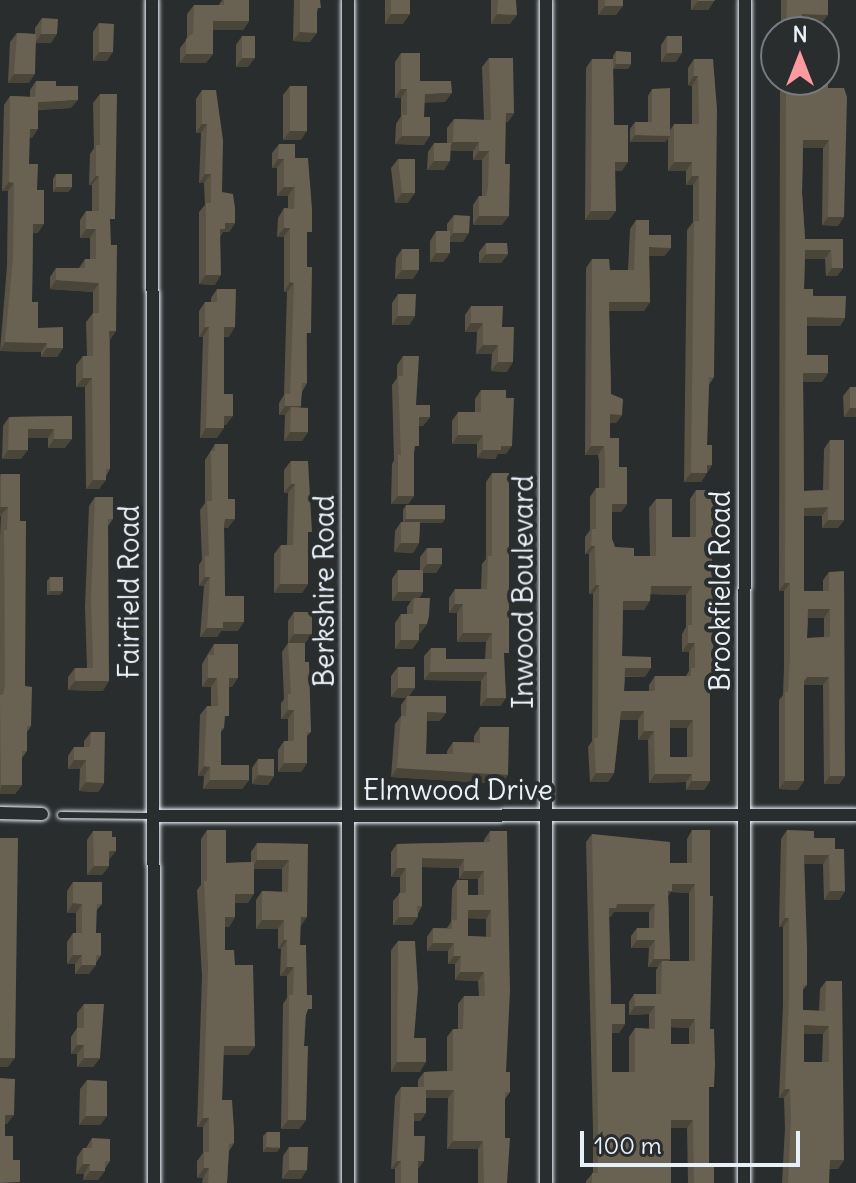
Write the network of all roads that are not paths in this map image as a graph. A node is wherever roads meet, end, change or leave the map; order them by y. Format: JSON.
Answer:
{"nodes":[{"id":1,"x":152,"y":0,"type":"edge"},
{"id":2,"x":348,"y":0,"type":"edge"},
{"id":3,"x":546,"y":0,"type":"edge"},
{"id":4,"x":745,"y":0,"type":"edge"},
{"id":5,"x":0,"y":813,"type":"edge"},
{"id":6,"x":42,"y":814,"type":"dead end"},
{"id":7,"x":547,"y":814,"type":"junction"},
{"id":8,"x":744,"y":814,"type":"junction"},
{"id":9,"x":61,"y":815,"type":"dead end"},
{"id":10,"x":348,"y":815,"type":"junction"},
{"id":11,"x":856,"y":815,"type":"edge"},
{"id":12,"x":153,"y":816,"type":"junction"},
{"id":13,"x":154,"y":1183,"type":"edge"},
{"id":14,"x":348,"y":1183,"type":"edge"},
{"id":15,"x":546,"y":1183,"type":"edge"},
{"id":16,"x":744,"y":1183,"type":"edge"}],
"edges":[{"from":1,"to":12,"type":"street","name":"Fairfield Road"},
{"from":2,"to":10,"type":"street","name":"Berkshire Road"},
{"from":3,"to":7,"type":"street","name":"Inwood Boulevard"},
{"from":4,"to":8,"type":"street","name":"Brookfield Road"},
{"from":5,"to":6,"type":"street"},
{"from":7,"to":8,"type":"street","name":"Elmwood Drive"},
{"from":7,"to":10,"type":"street","name":"Elmwood Drive"},
{"from":7,"to":15,"type":"street","name":"Inwood Boulevard"},
{"from":8,"to":11,"type":"street","name":"Elmwood Drive"},
{"from":8,"to":16,"type":"street","name":"Brookfield Road"},
{"from":9,"to":12,"type":"lane","name":"Elmwood Drive"},
{"from":10,"to":12,"type":"street","name":"Elmwood Drive"},
{"from":10,"to":14,"type":"street","name":"Berkshire Road"},
{"from":12,"to":13,"type":"street","name":"Fairfield Road"}]}
